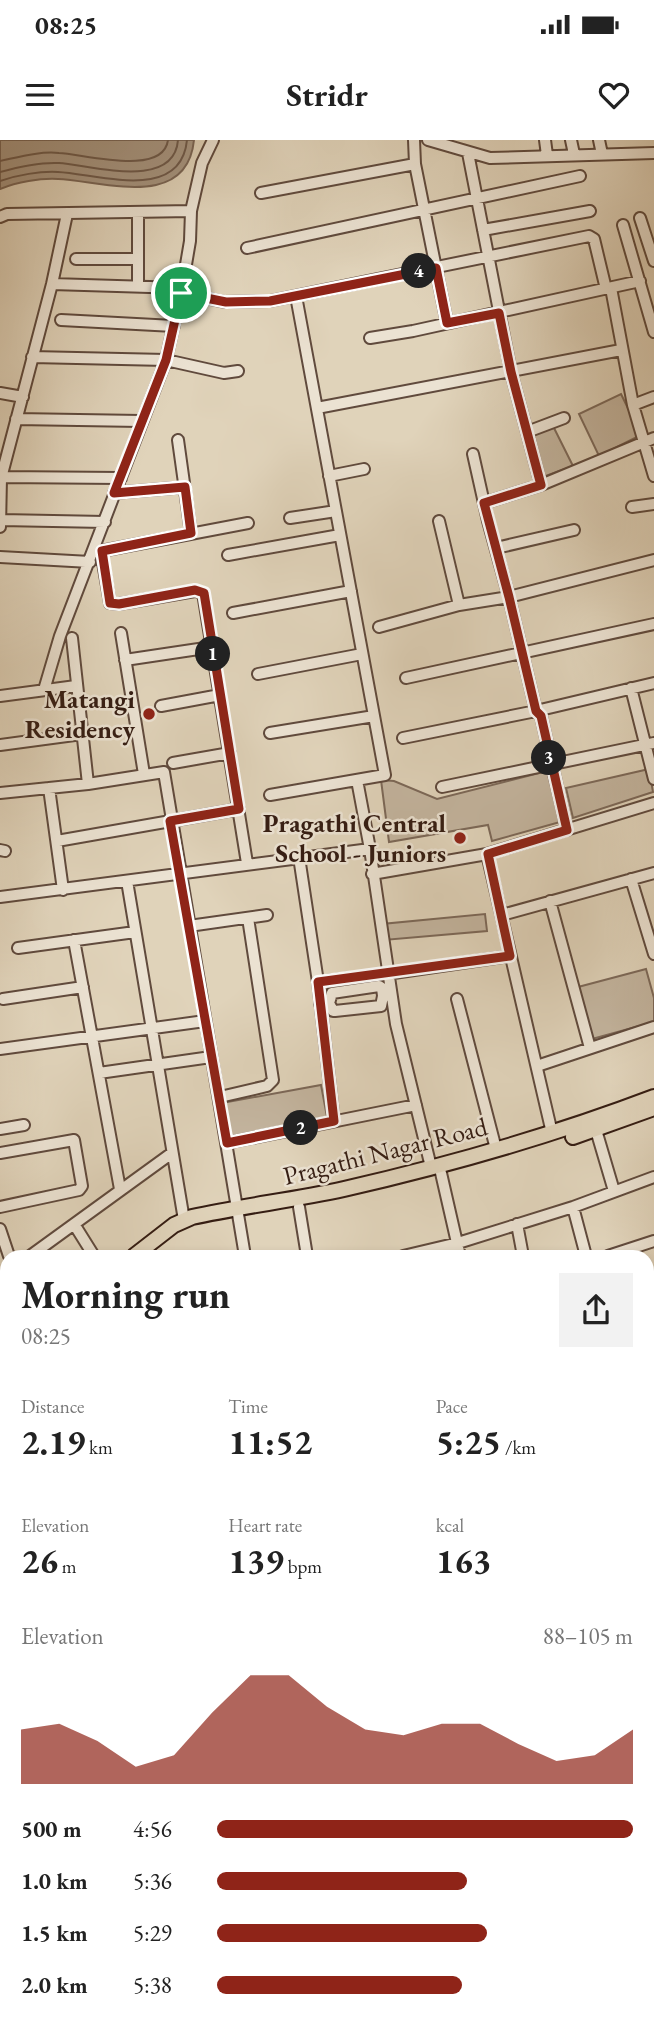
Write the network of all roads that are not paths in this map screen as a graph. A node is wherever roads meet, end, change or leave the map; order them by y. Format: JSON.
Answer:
{"nodes":[{"id":1,"x":213,"y":140,"type":"edge"},
{"id":2,"x":414,"y":140,"type":"edge"},
{"id":3,"x":545,"y":140,"type":"edge"},
{"id":4,"x":571,"y":140,"type":"edge"},
{"id":5,"x":599,"y":140,"type":"edge"},
{"id":6,"x":627,"y":140,"type":"edge"},
{"id":7,"x":434,"y":141,"type":"edge"},
{"id":8,"x":468,"y":153,"type":"junction"},
{"id":9,"x":630,"y":153,"type":"junction"},
{"id":10,"x":654,"y":153,"type":"edge"},
{"id":11,"x":574,"y":154,"type":"junction"},
{"id":12,"x":602,"y":154,"type":"junction"},
{"id":13,"x":547,"y":155,"type":"junction"},
{"id":14,"x":415,"y":164,"type":"junction"},
{"id":15,"x":580,"y":176,"type":"dead end"},
{"id":16,"x":261,"y":193,"type":"dead end"},
{"id":17,"x":477,"y":199,"type":"junction"},
{"id":18,"x":425,"y":210,"type":"junction"},
{"id":19,"x":191,"y":211,"type":"junction"},
{"id":20,"x":590,"y":211,"type":"dead end"},
{"id":21,"x":138,"y":212,"type":"junction"},
{"id":22,"x":67,"y":214,"type":"junction"},
{"id":23,"x":0,"y":217,"type":"edge"},
{"id":24,"x":640,"y":218,"type":"dead end"},
{"id":25,"x":623,"y":225,"type":"dead end"},
{"id":26,"x":483,"y":230,"type":"junction"},
{"id":27,"x":247,"y":248,"type":"dead end"},
{"id":28,"x":488,"y":258,"type":"junction"},
{"id":29,"x":76,"y":259,"type":"dead end"},
{"id":30,"x":138,"y":259,"type":"junction"},
{"id":31,"x":654,"y":261,"type":"edge"},
{"id":32,"x":654,"y":267,"type":"edge"},
{"id":33,"x":436,"y":268,"type":"junction"},
{"id":34,"x":638,"y":277,"type":"junction"},
{"id":35,"x":52,"y":284,"type":"junction"},
{"id":36,"x":138,"y":286,"type":"junction"},
{"id":37,"x":608,"y":288,"type":"junction"},
{"id":38,"x":182,"y":291,"type":"junction"},
{"id":39,"x":296,"y":296,"type":"junction"},
{"id":40,"x":499,"y":313,"type":"junction"},
{"id":41,"x":61,"y":320,"type":"dead end"},
{"id":42,"x":447,"y":323,"type":"junction"},
{"id":43,"x":174,"y":326,"type":"junction"},
{"id":44,"x":654,"y":331,"type":"edge"},
{"id":45,"x":370,"y":338,"type":"dead end"},
{"id":46,"x":621,"y":350,"type":"junction"},
{"id":47,"x":32,"y":357,"type":"junction"},
{"id":48,"x":166,"y":360,"type":"junction"},
{"id":49,"x":238,"y":371,"type":"dead end"},
{"id":50,"x":511,"y":372,"type":"junction"},
{"id":51,"x":0,"y":393,"type":"edge"},
{"id":52,"x":23,"y":397,"type":"junction"},
{"id":53,"x":654,"y":397,"type":"edge"},
{"id":54,"x":633,"y":405,"type":"junction"},
{"id":55,"x":317,"y":408,"type":"junction"},
{"id":56,"x":564,"y":418,"type":"dead end"},
{"id":57,"x":16,"y":419,"type":"junction"},
{"id":58,"x":141,"y":421,"type":"junction"},
{"id":59,"x":527,"y":432,"type":"junction"},
{"id":60,"x":178,"y":440,"type":"dead end"},
{"id":61,"x":649,"y":440,"type":"edge"},
{"id":62,"x":473,"y":453,"type":"dead end"},
{"id":63,"x":365,"y":469,"type":"dead end"},
{"id":64,"x":329,"y":476,"type":"junction"},
{"id":65,"x":654,"y":476,"type":"edge"},
{"id":66,"x":1,"y":478,"type":"edge"},
{"id":67,"x":121,"y":478,"type":"junction"},
{"id":68,"x":541,"y":485,"type":"junction"},
{"id":69,"x":185,"y":487,"type":"junction"},
{"id":70,"x":114,"y":493,"type":"junction"},
{"id":71,"x":484,"y":503,"type":"junction"},
{"id":72,"x":654,"y":504,"type":"edge"},
{"id":73,"x":632,"y":507,"type":"dead end"},
{"id":74,"x":336,"y":511,"type":"junction"},
{"id":75,"x":289,"y":518,"type":"dead end"},
{"id":76,"x":1,"y":520,"type":"edge"},
{"id":77,"x":439,"y":521,"type":"dead end"},
{"id":78,"x":104,"y":522,"type":"junction"},
{"id":79,"x":248,"y":523,"type":"dead end"},
{"id":80,"x":0,"y":527,"type":"edge"},
{"id":81,"x":575,"y":530,"type":"dead end"},
{"id":82,"x":191,"y":533,"type":"junction"},
{"id":83,"x":340,"y":535,"type":"junction"},
{"id":84,"x":496,"y":548,"type":"junction"},
{"id":85,"x":95,"y":555,"type":"junction"},
{"id":86,"x":228,"y":555,"type":"dead end"},
{"id":87,"x":0,"y":557,"type":"edge"},
{"id":88,"x":654,"y":560,"type":"edge"},
{"id":89,"x":351,"y":591,"type":"junction"},
{"id":90,"x":509,"y":597,"type":"junction"},
{"id":91,"x":459,"y":605,"type":"junction"},
{"id":92,"x":233,"y":612,"type":"dead end"},
{"id":93,"x":654,"y":624,"type":"edge"},
{"id":94,"x":379,"y":627,"type":"dead end"},
{"id":95,"x":121,"y":634,"type":"dead end"},
{"id":96,"x":72,"y":638,"type":"dead end"},
{"id":97,"x":212,"y":647,"type":"junction"},
{"id":98,"x":362,"y":654,"type":"junction"},
{"id":99,"x":522,"y":654,"type":"junction"},
{"id":100,"x":125,"y":660,"type":"junction"},
{"id":101,"x":258,"y":674,"type":"dead end"},
{"id":102,"x":407,"y":678,"type":"dead end"},
{"id":103,"x":654,"y":683,"type":"edge"},
{"id":104,"x":76,"y":686,"type":"junction"},
{"id":105,"x":631,"y":688,"type":"junction"},
{"id":106,"x":44,"y":690,"type":"junction"},
{"id":107,"x":220,"y":695,"type":"junction"},
{"id":108,"x":0,"y":696,"type":"edge"},
{"id":109,"x":161,"y":706,"type":"dead end"},
{"id":110,"x":536,"y":711,"type":"junction"},
{"id":111,"x":373,"y":716,"type":"junction"},
{"id":112,"x":270,"y":733,"type":"dead end"},
{"id":113,"x":82,"y":734,"type":"junction"},
{"id":114,"x":403,"y":738,"type":"dead end"},
{"id":115,"x":650,"y":744,"type":"edge"},
{"id":116,"x":0,"y":745,"type":"edge"},
{"id":117,"x":230,"y":753,"type":"junction"},
{"id":118,"x":173,"y":763,"type":"dead end"},
{"id":119,"x":551,"y":766,"type":"junction"},
{"id":120,"x":144,"y":774,"type":"junction"},
{"id":121,"x":654,"y":779,"type":"edge"},
{"id":122,"x":357,"y":780,"type":"junction"},
{"id":123,"x":88,"y":784,"type":"junction"},
{"id":124,"x":442,"y":787,"type":"dead end"},
{"id":125,"x":49,"y":788,"type":"junction"},
{"id":126,"x":0,"y":793,"type":"edge"},
{"id":127,"x":270,"y":795,"type":"dead end"},
{"id":128,"x":654,"y":803,"type":"edge"},
{"id":129,"x":239,"y":809,"type":"junction"},
{"id":130,"x":170,"y":821,"type":"junction"},
{"id":131,"x":567,"y":830,"type":"junction"},
{"id":132,"x":57,"y":841,"type":"junction"},
{"id":133,"x":370,"y":849,"type":"junction"},
{"id":134,"x":488,"y":854,"type":"junction"},
{"id":135,"x":299,"y":857,"type":"junction"},
{"id":136,"x":247,"y":863,"type":"junction"},
{"id":137,"x":181,"y":873,"type":"junction"},
{"id":138,"x":654,"y":873,"type":"edge"},
{"id":139,"x":372,"y":874,"type":"junction"},
{"id":140,"x":631,"y":879,"type":"junction"},
{"id":141,"x":127,"y":881,"type":"junction"},
{"id":142,"x":64,"y":890,"type":"junction"},
{"id":143,"x":0,"y":897,"type":"edge"},
{"id":144,"x":550,"y":901,"type":"junction"},
{"id":145,"x":267,"y":915,"type":"dead end"},
{"id":146,"x":502,"y":915,"type":"junction"},
{"id":147,"x":248,"y":918,"type":"junction"},
{"id":148,"x":189,"y":926,"type":"junction"},
{"id":149,"x":135,"y":932,"type":"junction"},
{"id":150,"x":74,"y":940,"type":"junction"},
{"id":151,"x":18,"y":948,"type":"dead end"},
{"id":152,"x":654,"y":954,"type":"edge"},
{"id":153,"x":510,"y":956,"type":"junction"},
{"id":154,"x":387,"y":974,"type":"junction"},
{"id":155,"x":318,"y":982,"type":"junction"},
{"id":156,"x":83,"y":987,"type":"junction"},
{"id":157,"x":387,"y":996,"type":"junction"},
{"id":158,"x":3,"y":999,"type":"dead end"},
{"id":159,"x":457,"y":999,"type":"dead end"},
{"id":160,"x":325,"y":1003,"type":"junction"},
{"id":161,"x":205,"y":1021,"type":"junction"},
{"id":162,"x":654,"y":1027,"type":"edge"},
{"id":163,"x":152,"y":1030,"type":"junction"},
{"id":164,"x":92,"y":1035,"type":"junction"},
{"id":165,"x":590,"y":1048,"type":"junction"},
{"id":166,"x":0,"y":1049,"type":"edge"},
{"id":167,"x":211,"y":1057,"type":"junction"},
{"id":168,"x":158,"y":1065,"type":"junction"},
{"id":169,"x":537,"y":1066,"type":"junction"},
{"id":170,"x":99,"y":1073,"type":"junction"},
{"id":171,"x":220,"y":1097,"type":"junction"},
{"id":172,"x":654,"y":1097,"type":"edge"},
{"id":173,"x":415,"y":1105,"type":"junction"},
{"id":174,"x":654,"y":1108,"type":"edge"},
{"id":175,"x":334,"y":1121,"type":"junction"},
{"id":176,"x":24,"y":1125,"type":"dead end"},
{"id":177,"x":0,"y":1129,"type":"edge"},
{"id":178,"x":596,"y":1130,"type":"junction"},
{"id":179,"x":552,"y":1133,"type":"junction"},
{"id":180,"x":227,"y":1143,"type":"junction"},
{"id":181,"x":496,"y":1149,"type":"junction"},
{"id":182,"x":0,"y":1153,"type":"edge"},
{"id":183,"x":172,"y":1153,"type":"junction"},
{"id":184,"x":436,"y":1170,"type":"junction"},
{"id":185,"x":654,"y":1177,"type":"edge"},
{"id":186,"x":120,"y":1189,"type":"junction"},
{"id":187,"x":614,"y":1191,"type":"junction"},
{"id":188,"x":0,"y":1207,"type":"edge"},
{"id":189,"x":299,"y":1207,"type":"junction"},
{"id":190,"x":573,"y":1207,"type":"junction"},
{"id":191,"x":237,"y":1214,"type":"junction"},
{"id":192,"x":184,"y":1220,"type":"junction"},
{"id":193,"x":74,"y":1224,"type":"junction"},
{"id":194,"x":517,"y":1224,"type":"junction"},
{"id":195,"x":0,"y":1228,"type":"edge"},
{"id":196,"x":654,"y":1241,"type":"edge"},
{"id":197,"x":457,"y":1243,"type":"junction"},
{"id":198,"x":7,"y":1250,"type":"edge"},
{"id":199,"x":38,"y":1250,"type":"edge"},
{"id":200,"x":90,"y":1250,"type":"edge"},
{"id":201,"x":142,"y":1250,"type":"edge"},
{"id":202,"x":158,"y":1250,"type":"edge"},
{"id":203,"x":244,"y":1250,"type":"edge"},
{"id":204,"x":306,"y":1250,"type":"edge"},
{"id":205,"x":428,"y":1250,"type":"edge"},
{"id":206,"x":459,"y":1250,"type":"edge"},
{"id":207,"x":522,"y":1250,"type":"edge"},
{"id":208,"x":584,"y":1250,"type":"edge"},
{"id":209,"x":626,"y":1250,"type":"edge"}],
"edges":[{"from":1,"to":19,"type":"street"},
{"from":2,"to":14,"type":"street"},
{"from":3,"to":13,"type":"street"},
{"from":4,"to":11,"type":"street"},
{"from":5,"to":12,"type":"street"},
{"from":6,"to":9,"type":"street"},
{"from":7,"to":8,"type":"street"},
{"from":8,"to":13,"type":"street"},
{"from":8,"to":17,"type":"street"},
{"from":9,"to":10,"type":"street"},
{"from":9,"to":12,"type":"street"},
{"from":11,"to":12,"type":"street"},
{"from":11,"to":13,"type":"street"},
{"from":14,"to":16,"type":"street"},
{"from":14,"to":18,"type":"street"},
{"from":15,"to":17,"type":"street"},
{"from":17,"to":18,"type":"street"},
{"from":17,"to":26,"type":"street"},
{"from":18,"to":27,"type":"street"},
{"from":18,"to":33,"type":"street"},
{"from":19,"to":21,"type":"street"},
{"from":19,"to":38,"type":"street"},
{"from":20,"to":26,"type":"street"},
{"from":21,"to":22,"type":"street"},
{"from":21,"to":30,"type":"street"},
{"from":22,"to":23,"type":"street"},
{"from":22,"to":35,"type":"street"},
{"from":24,"to":31,"type":"street"},
{"from":25,"to":34,"type":"street"},
{"from":26,"to":28,"type":"street"},
{"from":28,"to":33,"type":"street"},
{"from":28,"to":37,"type":"street"},
{"from":28,"to":40,"type":"street"},
{"from":29,"to":30,"type":"street"},
{"from":30,"to":36,"type":"street"},
{"from":32,"to":34,"type":"street"},
{"from":33,"to":39,"type":"street"},
{"from":33,"to":42,"type":"street"},
{"from":34,"to":37,"type":"street"},
{"from":34,"to":44,"type":"street"},
{"from":35,"to":36,"type":"street"},
{"from":35,"to":47,"type":"street"},
{"from":36,"to":38,"type":"street"},
{"from":37,"to":40,"type":"street"},
{"from":37,"to":46,"type":"street"},
{"from":38,"to":39,"type":"street"},
{"from":38,"to":43,"type":"street"},
{"from":39,"to":55,"type":"street"},
{"from":40,"to":42,"type":"street"},
{"from":40,"to":50,"type":"street"},
{"from":41,"to":43,"type":"street"},
{"from":42,"to":45,"type":"street"},
{"from":43,"to":48,"type":"street"},
{"from":46,"to":50,"type":"street"},
{"from":46,"to":54,"type":"street"},
{"from":47,"to":48,"type":"street"},
{"from":47,"to":52,"type":"street"},
{"from":48,"to":49,"type":"street"},
{"from":48,"to":58,"type":"street"},
{"from":50,"to":55,"type":"street"},
{"from":50,"to":59,"type":"street"},
{"from":51,"to":52,"type":"street"},
{"from":52,"to":57,"type":"street"},
{"from":53,"to":54,"type":"street"},
{"from":54,"to":61,"type":"street"},
{"from":55,"to":64,"type":"street"},
{"from":56,"to":59,"type":"street"},
{"from":57,"to":58,"type":"street"},
{"from":57,"to":66,"type":"street"},
{"from":58,"to":67,"type":"street"},
{"from":59,"to":68,"type":"street"},
{"from":60,"to":69,"type":"street"},
{"from":61,"to":65,"type":"street"},
{"from":61,"to":68,"type":"street"},
{"from":62,"to":71,"type":"street"},
{"from":63,"to":64,"type":"street"},
{"from":64,"to":74,"type":"street"},
{"from":66,"to":67,"type":"street"},
{"from":66,"to":76,"type":"street"},
{"from":67,"to":70,"type":"street"},
{"from":68,"to":71,"type":"street"},
{"from":69,"to":70,"type":"street"},
{"from":69,"to":82,"type":"street"},
{"from":70,"to":78,"type":"street"},
{"from":71,"to":84,"type":"street"},
{"from":72,"to":73,"type":"street"},
{"from":74,"to":75,"type":"street"},
{"from":74,"to":83,"type":"street"},
{"from":76,"to":78,"type":"street"},
{"from":76,"to":80,"type":"street"},
{"from":77,"to":91,"type":"street"},
{"from":78,"to":85,"type":"street"},
{"from":79,"to":82,"type":"street"},
{"from":81,"to":84,"type":"street"},
{"from":82,"to":85,"type":"street"},
{"from":83,"to":86,"type":"street"},
{"from":83,"to":89,"type":"street"},
{"from":84,"to":90,"type":"street"},
{"from":85,"to":87,"type":"street"},
{"from":85,"to":97,"type":"street"},
{"from":85,"to":106,"type":"street"},
{"from":88,"to":90,"type":"street"},
{"from":89,"to":92,"type":"street"},
{"from":89,"to":98,"type":"street"},
{"from":90,"to":91,"type":"street"},
{"from":90,"to":99,"type":"street"},
{"from":91,"to":94,"type":"street"},
{"from":93,"to":99,"type":"street"},
{"from":95,"to":100,"type":"street"},
{"from":96,"to":104,"type":"street"},
{"from":97,"to":100,"type":"street"},
{"from":97,"to":107,"type":"street"},
{"from":98,"to":101,"type":"street"},
{"from":98,"to":111,"type":"street"},
{"from":99,"to":102,"type":"street"},
{"from":99,"to":110,"type":"street"},
{"from":100,"to":120,"type":"street"},
{"from":103,"to":105,"type":"street"},
{"from":104,"to":106,"type":"street"},
{"from":104,"to":113,"type":"street"},
{"from":105,"to":110,"type":"street"},
{"from":105,"to":115,"type":"street"},
{"from":106,"to":108,"type":"street"},
{"from":107,"to":109,"type":"street"},
{"from":107,"to":117,"type":"street"},
{"from":110,"to":114,"type":"street"},
{"from":110,"to":119,"type":"street"},
{"from":111,"to":112,"type":"street"},
{"from":111,"to":122,"type":"street"},
{"from":113,"to":116,"type":"street"},
{"from":113,"to":123,"type":"street"},
{"from":115,"to":119,"type":"street"},
{"from":115,"to":121,"type":"street"},
{"from":117,"to":118,"type":"street"},
{"from":117,"to":129,"type":"street"},
{"from":119,"to":124,"type":"street"},
{"from":119,"to":131,"type":"street"},
{"from":120,"to":123,"type":"street"},
{"from":120,"to":130,"type":"street"},
{"from":122,"to":127,"type":"street"},
{"from":122,"to":133,"type":"street"},
{"from":123,"to":125,"type":"street"},
{"from":125,"to":126,"type":"street"},
{"from":125,"to":132,"type":"street"},
{"from":128,"to":131,"type":"street"},
{"from":129,"to":130,"type":"street"},
{"from":129,"to":136,"type":"street"},
{"from":130,"to":132,"type":"street"},
{"from":130,"to":137,"type":"street"},
{"from":131,"to":134,"type":"street"},
{"from":132,"to":142,"type":"street"},
{"from":133,"to":135,"type":"street"},
{"from":133,"to":139,"type":"street"},
{"from":134,"to":139,"type":"street"},
{"from":134,"to":146,"type":"street"},
{"from":135,"to":136,"type":"street"},
{"from":135,"to":155,"type":"street"},
{"from":136,"to":137,"type":"street"},
{"from":137,"to":141,"type":"street"},
{"from":137,"to":148,"type":"street"},
{"from":138,"to":140,"type":"street"},
{"from":139,"to":154,"type":"street"},
{"from":140,"to":144,"type":"street"},
{"from":140,"to":152,"type":"street"},
{"from":141,"to":142,"type":"street"},
{"from":141,"to":149,"type":"street"},
{"from":142,"to":143,"type":"street"},
{"from":144,"to":146,"type":"street"},
{"from":144,"to":165,"type":"street"},
{"from":145,"to":147,"type":"street"},
{"from":146,"to":153,"type":"street"},
{"from":147,"to":148,"type":"street"},
{"from":147,"to":171,"type":"street"},
{"from":148,"to":161,"type":"street"},
{"from":149,"to":150,"type":"street"},
{"from":149,"to":163,"type":"street"},
{"from":150,"to":151,"type":"street"},
{"from":150,"to":156,"type":"street"},
{"from":153,"to":154,"type":"street"},
{"from":153,"to":169,"type":"street"},
{"from":154,"to":155,"type":"street"},
{"from":154,"to":157,"type":"street"},
{"from":155,"to":160,"type":"street"},
{"from":156,"to":158,"type":"street"},
{"from":156,"to":164,"type":"street"},
{"from":157,"to":160,"type":"street"},
{"from":157,"to":160,"type":"street"},
{"from":157,"to":173,"type":"street"},
{"from":159,"to":181,"type":"street"},
{"from":160,"to":175,"type":"street"},
{"from":161,"to":163,"type":"street"},
{"from":161,"to":167,"type":"street"},
{"from":162,"to":165,"type":"street"},
{"from":163,"to":164,"type":"street"},
{"from":163,"to":168,"type":"street"},
{"from":164,"to":166,"type":"street"},
{"from":164,"to":170,"type":"street"},
{"from":165,"to":169,"type":"street"},
{"from":167,"to":168,"type":"street"},
{"from":167,"to":171,"type":"street"},
{"from":168,"to":170,"type":"street"},
{"from":168,"to":183,"type":"street"},
{"from":169,"to":179,"type":"street"},
{"from":170,"to":186,"type":"street"},
{"from":171,"to":180,"type":"street"},
{"from":172,"to":179,"type":"main road","name":"Pragathi Nagar Road"},
{"from":173,"to":175,"type":"street"},
{"from":173,"to":184,"type":"street"},
{"from":174,"to":178,"type":"main road","name":"Pragathi Nagar Road"},
{"from":175,"to":180,"type":"street"},
{"from":176,"to":177,"type":"street"},
{"from":178,"to":184,"type":"main road","name":"Pragathi Nagar Road"},
{"from":178,"to":187,"type":"street"},
{"from":179,"to":181,"type":"main road","name":"Pragathi Nagar Road"},
{"from":180,"to":191,"type":"street"},
{"from":181,"to":184,"type":"main road","name":"Pragathi Nagar Road"},
{"from":182,"to":188,"type":"street"},
{"from":183,"to":186,"type":"street"},
{"from":183,"to":192,"type":"street"},
{"from":184,"to":189,"type":"main road","name":"Pragathi Nagar Road"},
{"from":184,"to":191,"type":"main road","name":"Pragathi Nagar Road"},
{"from":184,"to":197,"type":"street"},
{"from":185,"to":187,"type":"street"},
{"from":186,"to":193,"type":"street"},
{"from":187,"to":190,"type":"street"},
{"from":189,"to":191,"type":"main road","name":"Pragathi Nagar Road"},
{"from":189,"to":204,"type":"street"},
{"from":190,"to":194,"type":"street"},
{"from":190,"to":208,"type":"street"},
{"from":191,"to":192,"type":"main road","name":"Pragathi Nagar Road"},
{"from":191,"to":202,"type":"main road","name":"Pragathi Nagar Road"},
{"from":191,"to":203,"type":"street"},
{"from":192,"to":201,"type":"main road","name":"Pragathi Nagar Road"},
{"from":193,"to":199,"type":"street"},
{"from":193,"to":200,"type":"street"},
{"from":194,"to":197,"type":"street"},
{"from":194,"to":207,"type":"street"},
{"from":195,"to":198,"type":"street"},
{"from":196,"to":209,"type":"street"},
{"from":197,"to":205,"type":"street"},
{"from":197,"to":206,"type":"street"}]}
